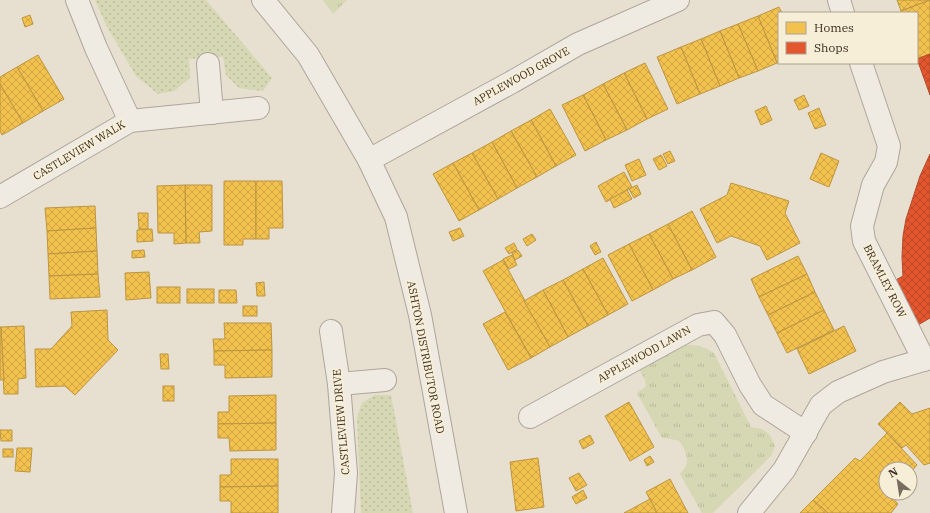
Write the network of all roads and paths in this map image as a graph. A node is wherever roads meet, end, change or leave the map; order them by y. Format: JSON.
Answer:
{"nodes":[{"id":1,"x":77,"y":0,"type":"edge"},
{"id":2,"x":263,"y":0,"type":"edge"},
{"id":3,"x":678,"y":0,"type":"edge"},
{"id":4,"x":839,"y":0,"type":"edge"},
{"id":5,"x":843,"y":12,"type":"edge"},
{"id":6,"x":208,"y":64,"type":"dead end"},
{"id":7,"x":861,"y":64,"type":"edge"},
{"id":8,"x":258,"y":108,"type":"dead end"},
{"id":9,"x":212,"y":113,"type":"junction"},
{"id":10,"x":130,"y":121,"type":"junction"},
{"id":11,"x":369,"y":160,"type":"junction"},
{"id":12,"x":0,"y":197,"type":"edge"},
{"id":13,"x":331,"y":331,"type":"dead end"},
{"id":14,"x":927,"y":359,"type":"edge"},
{"id":15,"x":385,"y":380,"type":"dead end"},
{"id":16,"x":339,"y":384,"type":"junction"},
{"id":17,"x":530,"y":417,"type":"dead end"},
{"id":18,"x":806,"y":433,"type":"junction"},
{"id":19,"x":343,"y":513,"type":"edge"},
{"id":20,"x":456,"y":513,"type":"edge"},
{"id":21,"x":750,"y":513,"type":"edge"}],
"edges":[{"from":1,"to":10,"type":"street"},
{"from":2,"to":11,"type":"street","name":"ASHTON DISTRIBUTOR ROAD"},
{"from":3,"to":11,"type":"street","name":"APPLEWOOD GROVE"},
{"from":4,"to":5,"type":"street"},
{"from":6,"to":9,"type":"street"},
{"from":7,"to":14,"type":"street","name":"BRAMLEY ROW"},
{"from":8,"to":9,"type":"street","name":"CASTLEVIEW WALK"},
{"from":9,"to":10,"type":"street","name":"CASTLEVIEW WALK"},
{"from":10,"to":12,"type":"street","name":"CASTLEVIEW WALK"},
{"from":11,"to":20,"type":"street","name":"ASHTON DISTRIBUTOR ROAD"},
{"from":13,"to":16,"type":"street","name":"CASTLEVIEW DRIVE"},
{"from":14,"to":18,"type":"street"},
{"from":15,"to":16,"type":"street"},
{"from":16,"to":19,"type":"street","name":"CASTLEVIEW DRIVE"},
{"from":17,"to":18,"type":"street","name":"APPLEWOOD LAWN"},
{"from":18,"to":21,"type":"street"}]}
